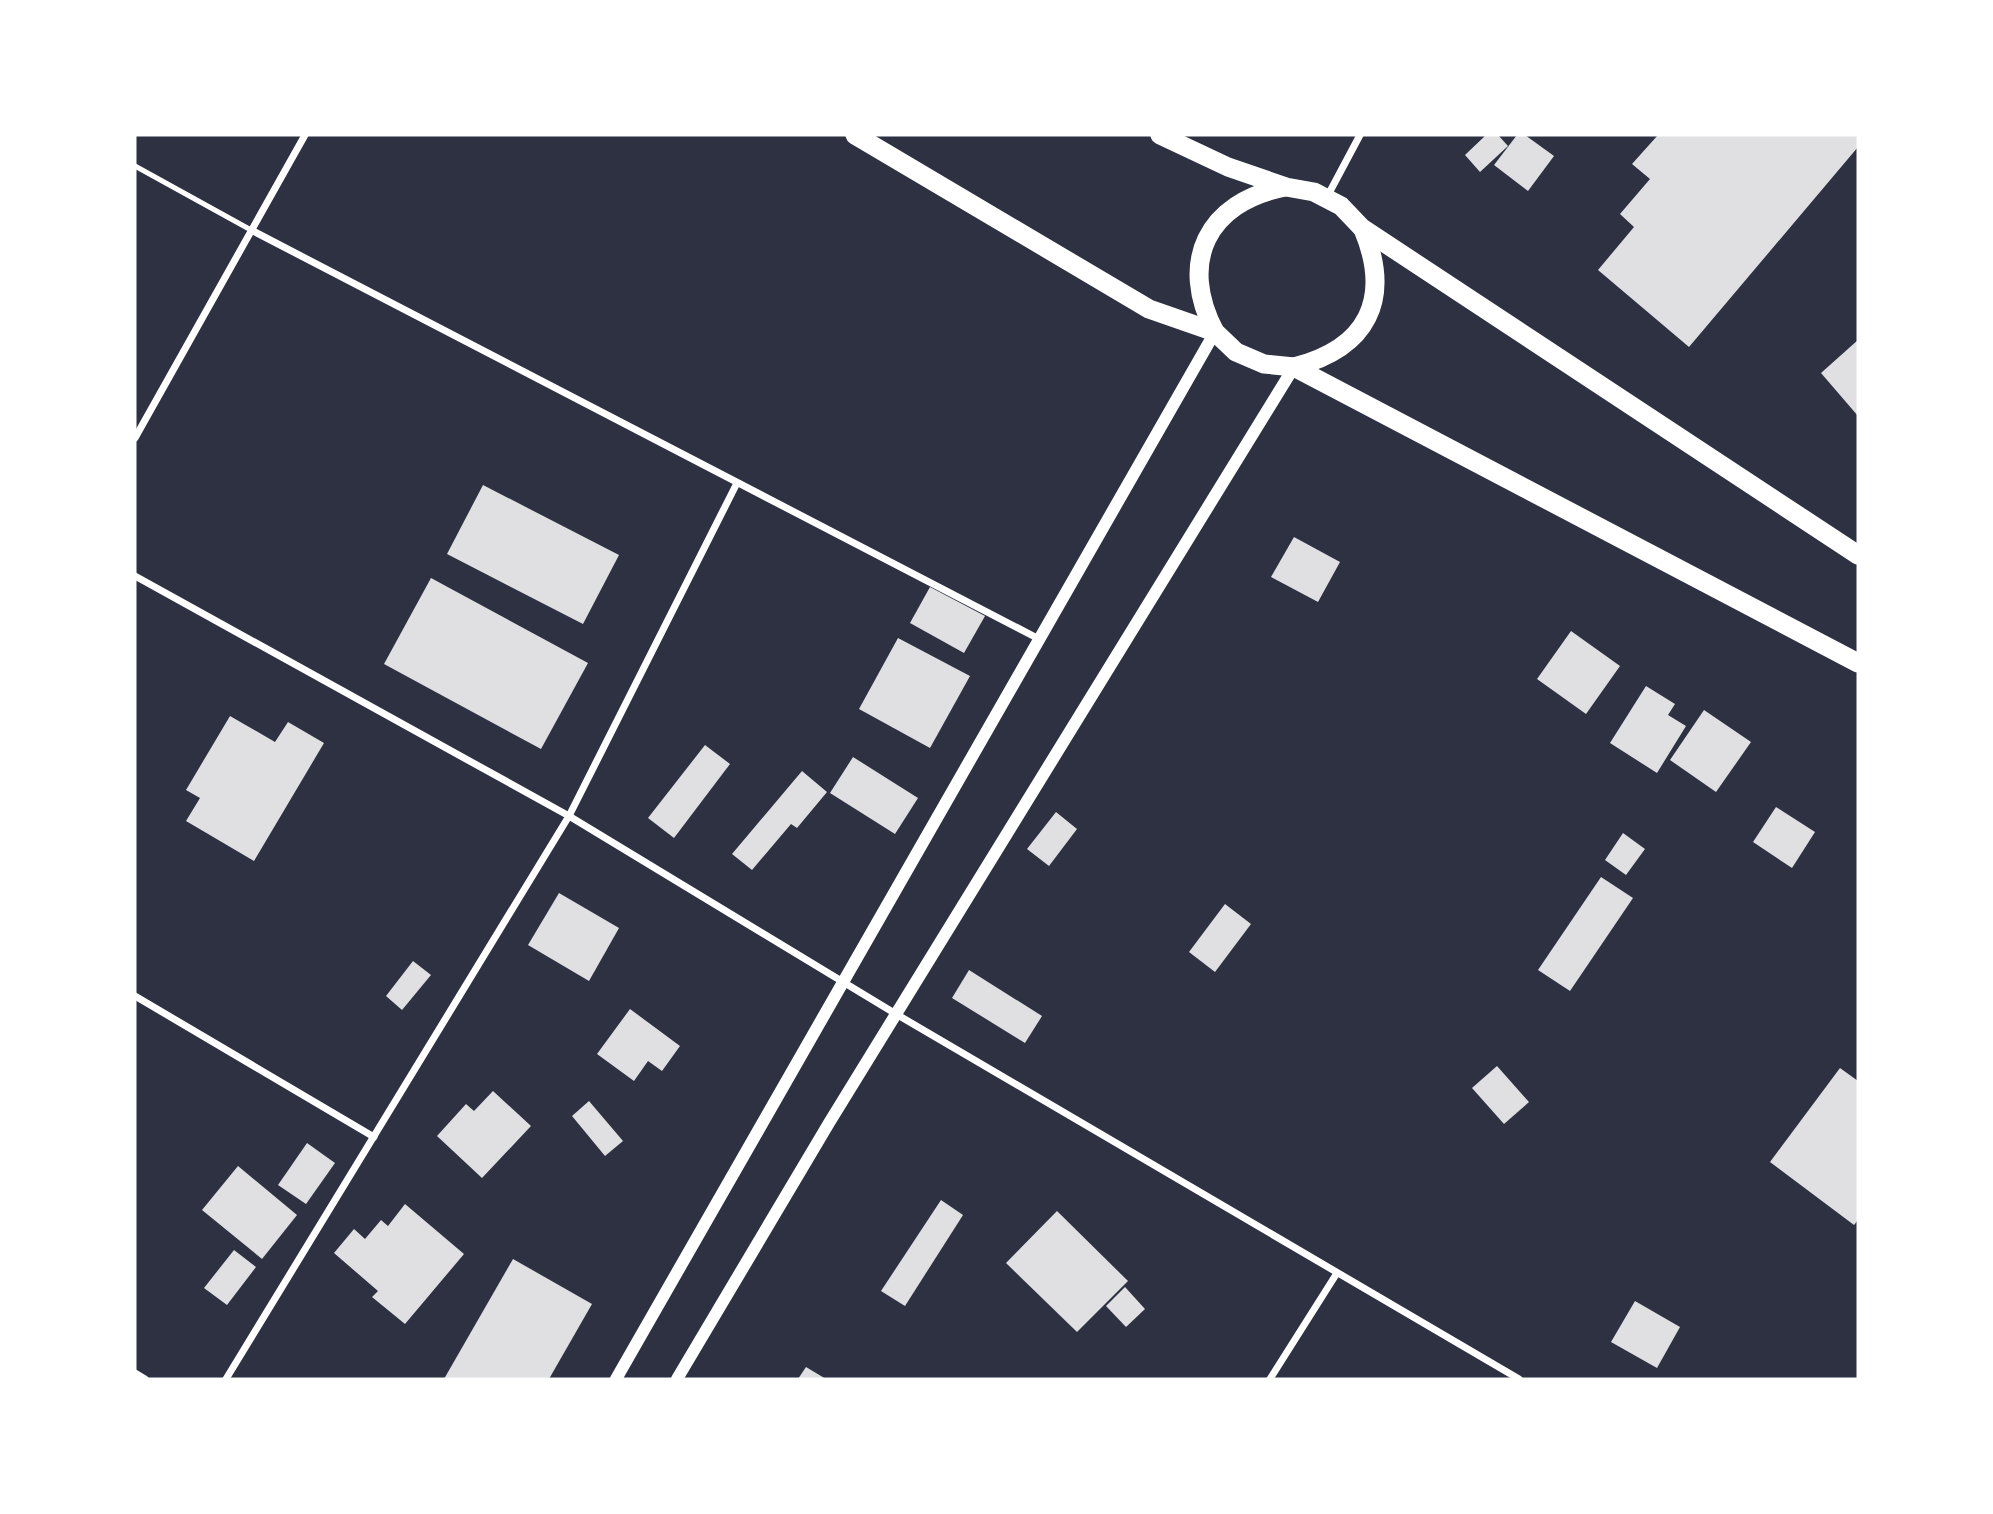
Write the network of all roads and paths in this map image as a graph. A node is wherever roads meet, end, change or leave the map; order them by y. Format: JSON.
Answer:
{"nodes":[{"id":1,"x":305,"y":135,"type":"edge"},
{"id":2,"x":855,"y":135,"type":"edge"},
{"id":3,"x":1160,"y":135,"type":"edge"},
{"id":4,"x":1360,"y":135,"type":"edge"},
{"id":5,"x":135,"y":166,"type":"edge"},
{"id":6,"x":1286,"y":187,"type":"junction"},
{"id":7,"x":1327,"y":198,"type":"junction"},
{"id":8,"x":1362,"y":228,"type":"junction"},
{"id":9,"x":251,"y":230,"type":"junction"},
{"id":10,"x":1215,"y":332,"type":"junction"},
{"id":11,"x":1294,"y":367,"type":"junction"},
{"id":12,"x":135,"y":438,"type":"edge"},
{"id":13,"x":737,"y":483,"type":"junction"},
{"id":14,"x":1858,"y":555,"type":"edge"},
{"id":15,"x":135,"y":576,"type":"edge"},
{"id":16,"x":1039,"y":639,"type":"junction"},
{"id":17,"x":1858,"y":663,"type":"edge"},
{"id":18,"x":569,"y":816,"type":"junction"},
{"id":19,"x":843,"y":981,"type":"junction"},
{"id":20,"x":135,"y":996,"type":"edge"},
{"id":21,"x":897,"y":1013,"type":"junction"},
{"id":22,"x":374,"y":1136,"type":"junction"},
{"id":23,"x":1336,"y":1273,"type":"junction"},
{"id":24,"x":135,"y":1373,"type":"edge"},
{"id":25,"x":145,"y":1379,"type":"edge"},
{"id":26,"x":226,"y":1379,"type":"edge"},
{"id":27,"x":616,"y":1379,"type":"edge"},
{"id":28,"x":677,"y":1379,"type":"edge"},
{"id":29,"x":1270,"y":1379,"type":"edge"},
{"id":30,"x":1519,"y":1379,"type":"edge"}],
"edges":[{"from":1,"to":9,"type":"street"},
{"from":2,"to":10,"type":"highway"},
{"from":3,"to":6,"type":"highway"},
{"from":4,"to":7,"type":"street"},
{"from":5,"to":9,"type":"lane"},
{"from":6,"to":7,"type":"highway"},
{"from":6,"to":10,"type":"highway"},
{"from":7,"to":8,"type":"highway"},
{"from":8,"to":11,"type":"highway"},
{"from":8,"to":14,"type":"highway"},
{"from":9,"to":12,"type":"street"},
{"from":9,"to":13,"type":"street"},
{"from":10,"to":11,"type":"highway"},
{"from":10,"to":16,"type":"street"},
{"from":11,"to":17,"type":"highway"},
{"from":11,"to":21,"type":"street"},
{"from":13,"to":16,"type":"street"},
{"from":13,"to":18,"type":"street"},
{"from":15,"to":18,"type":"street"},
{"from":16,"to":19,"type":"street"},
{"from":18,"to":19,"type":"street"},
{"from":18,"to":22,"type":"street"},
{"from":19,"to":21,"type":"street"},
{"from":19,"to":27,"type":"street"},
{"from":20,"to":22,"type":"street"},
{"from":21,"to":23,"type":"street"},
{"from":21,"to":28,"type":"street"},
{"from":22,"to":26,"type":"street"},
{"from":23,"to":29,"type":"street"},
{"from":23,"to":30,"type":"street"},
{"from":24,"to":25,"type":"street"}]}
